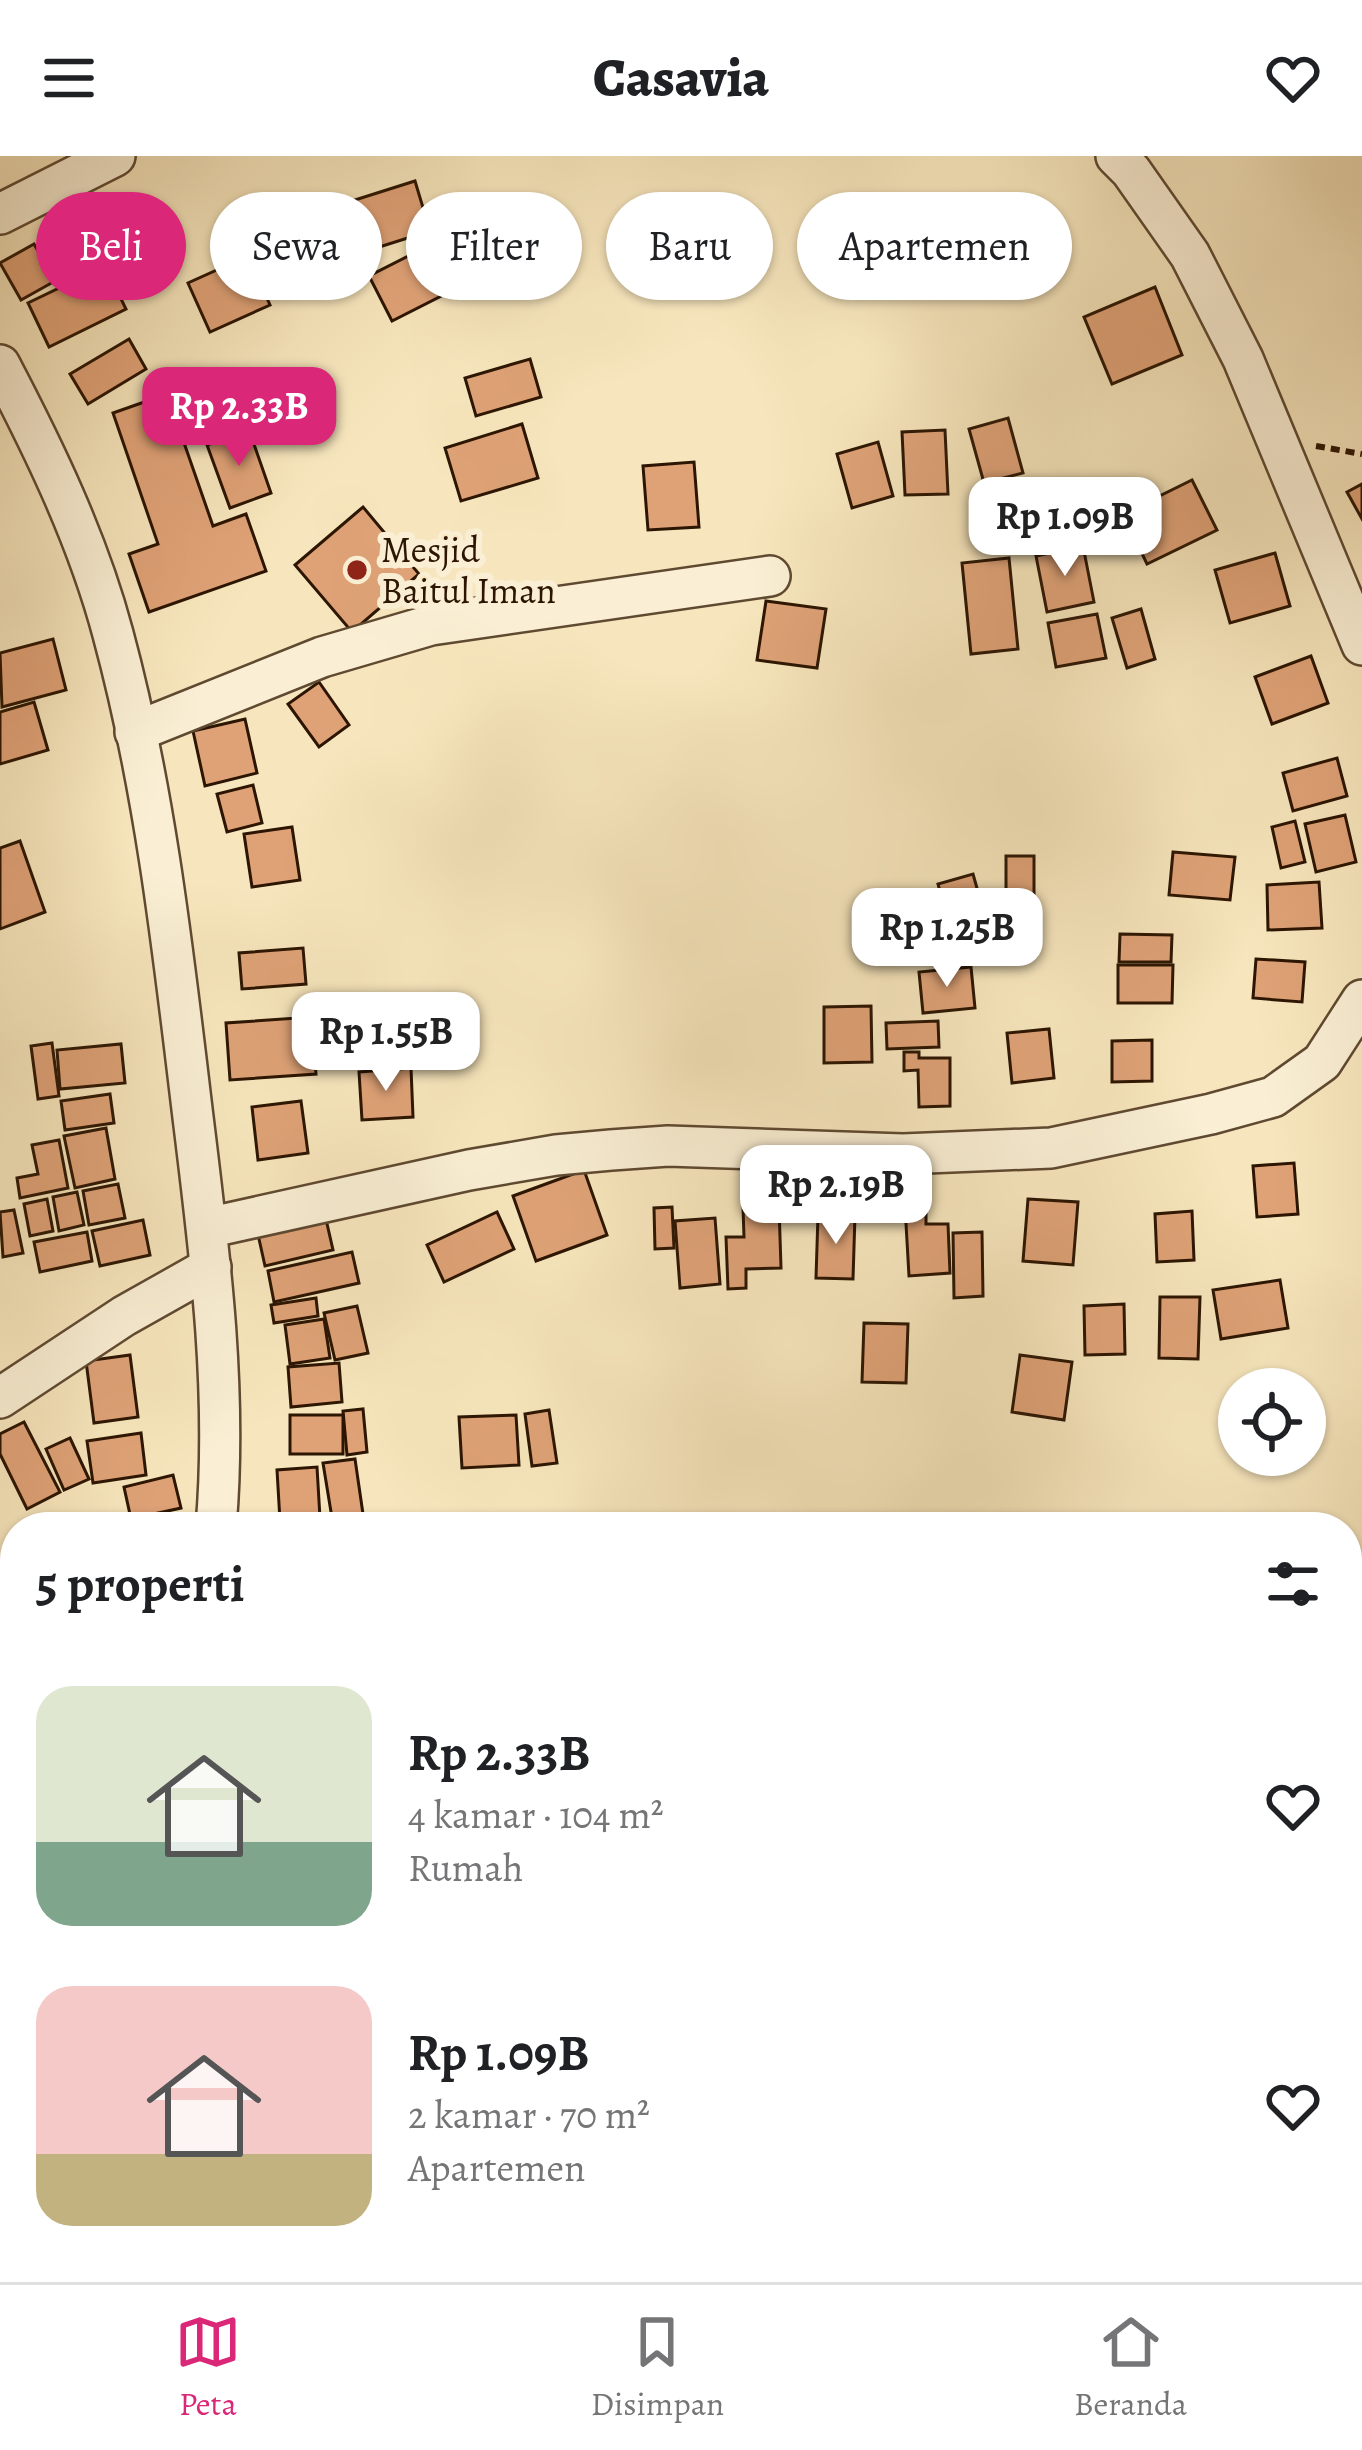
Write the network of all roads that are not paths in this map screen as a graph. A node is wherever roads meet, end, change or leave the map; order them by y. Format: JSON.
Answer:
{"nodes":[{"id":1,"x":115,"y":156,"type":"edge"},
{"id":2,"x":1115,"y":156,"type":"edge"},
{"id":3,"x":0,"y":214,"type":"edge"},
{"id":4,"x":0,"y":365,"type":"edge"},
{"id":5,"x":770,"y":576,"type":"dead end"},
{"id":6,"x":1362,"y":645,"type":"edge"},
{"id":7,"x":135,"y":732,"type":"junction"},
{"id":8,"x":1362,"y":1000,"type":"edge"},
{"id":9,"x":209,"y":1247,"type":"junction"},
{"id":10,"x":0,"y":1398,"type":"edge"},
{"id":11,"x":217,"y":1512,"type":"edge"}],
"edges":[{"from":1,"to":3,"type":"street"},
{"from":2,"to":6,"type":"street"},
{"from":4,"to":7,"type":"street"},
{"from":5,"to":7,"type":"street"},
{"from":7,"to":9,"type":"street"},
{"from":8,"to":9,"type":"street"},
{"from":9,"to":10,"type":"street"},
{"from":9,"to":11,"type":"street"}]}
